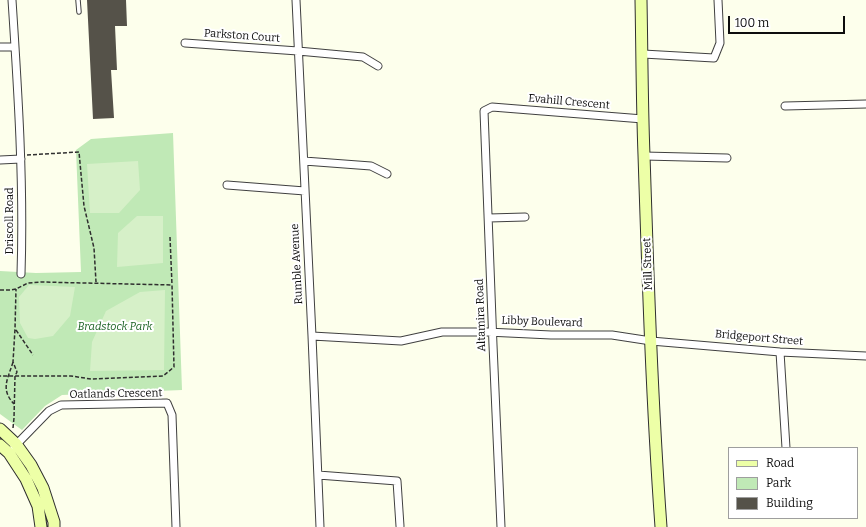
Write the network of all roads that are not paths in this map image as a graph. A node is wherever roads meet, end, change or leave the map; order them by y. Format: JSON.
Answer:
{"nodes":[{"id":1,"x":12,"y":0,"type":"edge"},
{"id":2,"x":78,"y":0,"type":"edge"},
{"id":3,"x":296,"y":0,"type":"edge"},
{"id":4,"x":640,"y":0,"type":"edge"},
{"id":5,"x":718,"y":0,"type":"edge"},
{"id":6,"x":79,"y":12,"type":"dead end"},
{"id":7,"x":185,"y":43,"type":"dead end"},
{"id":8,"x":15,"y":46,"type":"junction"},
{"id":9,"x":0,"y":47,"type":"edge"},
{"id":10,"x":298,"y":51,"type":"junction"},
{"id":11,"x":642,"y":54,"type":"junction"},
{"id":12,"x":378,"y":66,"type":"dead end"},
{"id":13,"x":866,"y":104,"type":"edge"},
{"id":14,"x":785,"y":106,"type":"dead end"},
{"id":15,"x":492,"y":107,"type":"joint"},
{"id":16,"x":643,"y":119,"type":"junction"},
{"id":17,"x":644,"y":156,"type":"junction"},
{"id":18,"x":727,"y":158,"type":"dead end"},
{"id":19,"x":20,"y":159,"type":"junction"},
{"id":20,"x":0,"y":160,"type":"edge"},
{"id":21,"x":304,"y":161,"type":"junction"},
{"id":22,"x":387,"y":174,"type":"dead end"},
{"id":23,"x":227,"y":185,"type":"dead end"},
{"id":24,"x":305,"y":191,"type":"junction"},
{"id":25,"x":525,"y":217,"type":"dead end"},
{"id":26,"x":489,"y":218,"type":"junction"},
{"id":27,"x":21,"y":274,"type":"dead end"},
{"id":28,"x":492,"y":332,"type":"junction"},
{"id":29,"x":312,"y":336,"type":"junction"},
{"id":30,"x":651,"y":340,"type":"junction"},
{"id":31,"x":780,"y":352,"type":"junction"},
{"id":32,"x":866,"y":356,"type":"edge"},
{"id":33,"x":0,"y":430,"type":"edge"},
{"id":34,"x":16,"y":444,"type":"junction"},
{"id":35,"x":0,"y":446,"type":"edge"},
{"id":36,"x":786,"y":447,"type":"edge"},
{"id":37,"x":9,"y":453,"type":"junction"},
{"id":38,"x":318,"y":475,"type":"junction"},
{"id":39,"x":400,"y":526,"type":"edge"},
{"id":40,"x":41,"y":527,"type":"edge"},
{"id":41,"x":54,"y":527,"type":"edge"},
{"id":42,"x":176,"y":527,"type":"edge"},
{"id":43,"x":320,"y":527,"type":"edge"},
{"id":44,"x":501,"y":527,"type":"edge"},
{"id":45,"x":661,"y":527,"type":"edge"}],
"edges":[{"from":1,"to":8,"type":"street","name":"Driscoll Road"},
{"from":2,"to":6,"type":"lane"},
{"from":3,"to":10,"type":"street","name":"Rumble Avenue"},
{"from":4,"to":11,"type":"street","name":"Mill Street"},
{"from":5,"to":11,"type":"street"},
{"from":7,"to":10,"type":"street","name":"Parkston Court"},
{"from":8,"to":9,"type":"street"},
{"from":8,"to":19,"type":"street","name":"Driscoll Road"},
{"from":10,"to":12,"type":"street","name":"Parkston Court"},
{"from":10,"to":21,"type":"street","name":"Rumble Avenue"},
{"from":11,"to":16,"type":"street","name":"Mill Street"},
{"from":13,"to":14,"type":"street"},
{"from":15,"to":16,"type":"street","name":"Evahill Crescent"},
{"from":15,"to":26,"type":"street","name":"Altamira Road"},
{"from":16,"to":17,"type":"street","name":"Mill Street"},
{"from":17,"to":18,"type":"street"},
{"from":17,"to":30,"type":"street","name":"Mill Street"},
{"from":19,"to":20,"type":"street"},
{"from":19,"to":27,"type":"street","name":"Driscoll Road"},
{"from":21,"to":22,"type":"street"},
{"from":21,"to":24,"type":"street","name":"Rumble Avenue"},
{"from":23,"to":24,"type":"street"},
{"from":24,"to":29,"type":"street","name":"Rumble Avenue"},
{"from":25,"to":26,"type":"street"},
{"from":26,"to":28,"type":"street","name":"Altamira Road"},
{"from":28,"to":29,"type":"street","name":"Libby Boulevard"},
{"from":28,"to":30,"type":"street","name":"Libby Boulevard"},
{"from":28,"to":44,"type":"street","name":"Altamira Road"},
{"from":29,"to":38,"type":"street","name":"Rumble Avenue"},
{"from":30,"to":31,"type":"street","name":"Bridgeport Street"},
{"from":30,"to":45,"type":"street","name":"Mill Street"},
{"from":31,"to":32,"type":"street","name":"Bridgeport Street"},
{"from":31,"to":36,"type":"street"},
{"from":33,"to":34,"type":"street"},
{"from":34,"to":37,"type":"street","name":"Oatlands Crescent"},
{"from":34,"to":41,"type":"street"},
{"from":34,"to":42,"type":"street","name":"Oatlands Crescent"},
{"from":35,"to":37,"type":"street"},
{"from":37,"to":40,"type":"street"},
{"from":38,"to":39,"type":"street"},
{"from":38,"to":43,"type":"street","name":"Rumble Avenue"}]}
